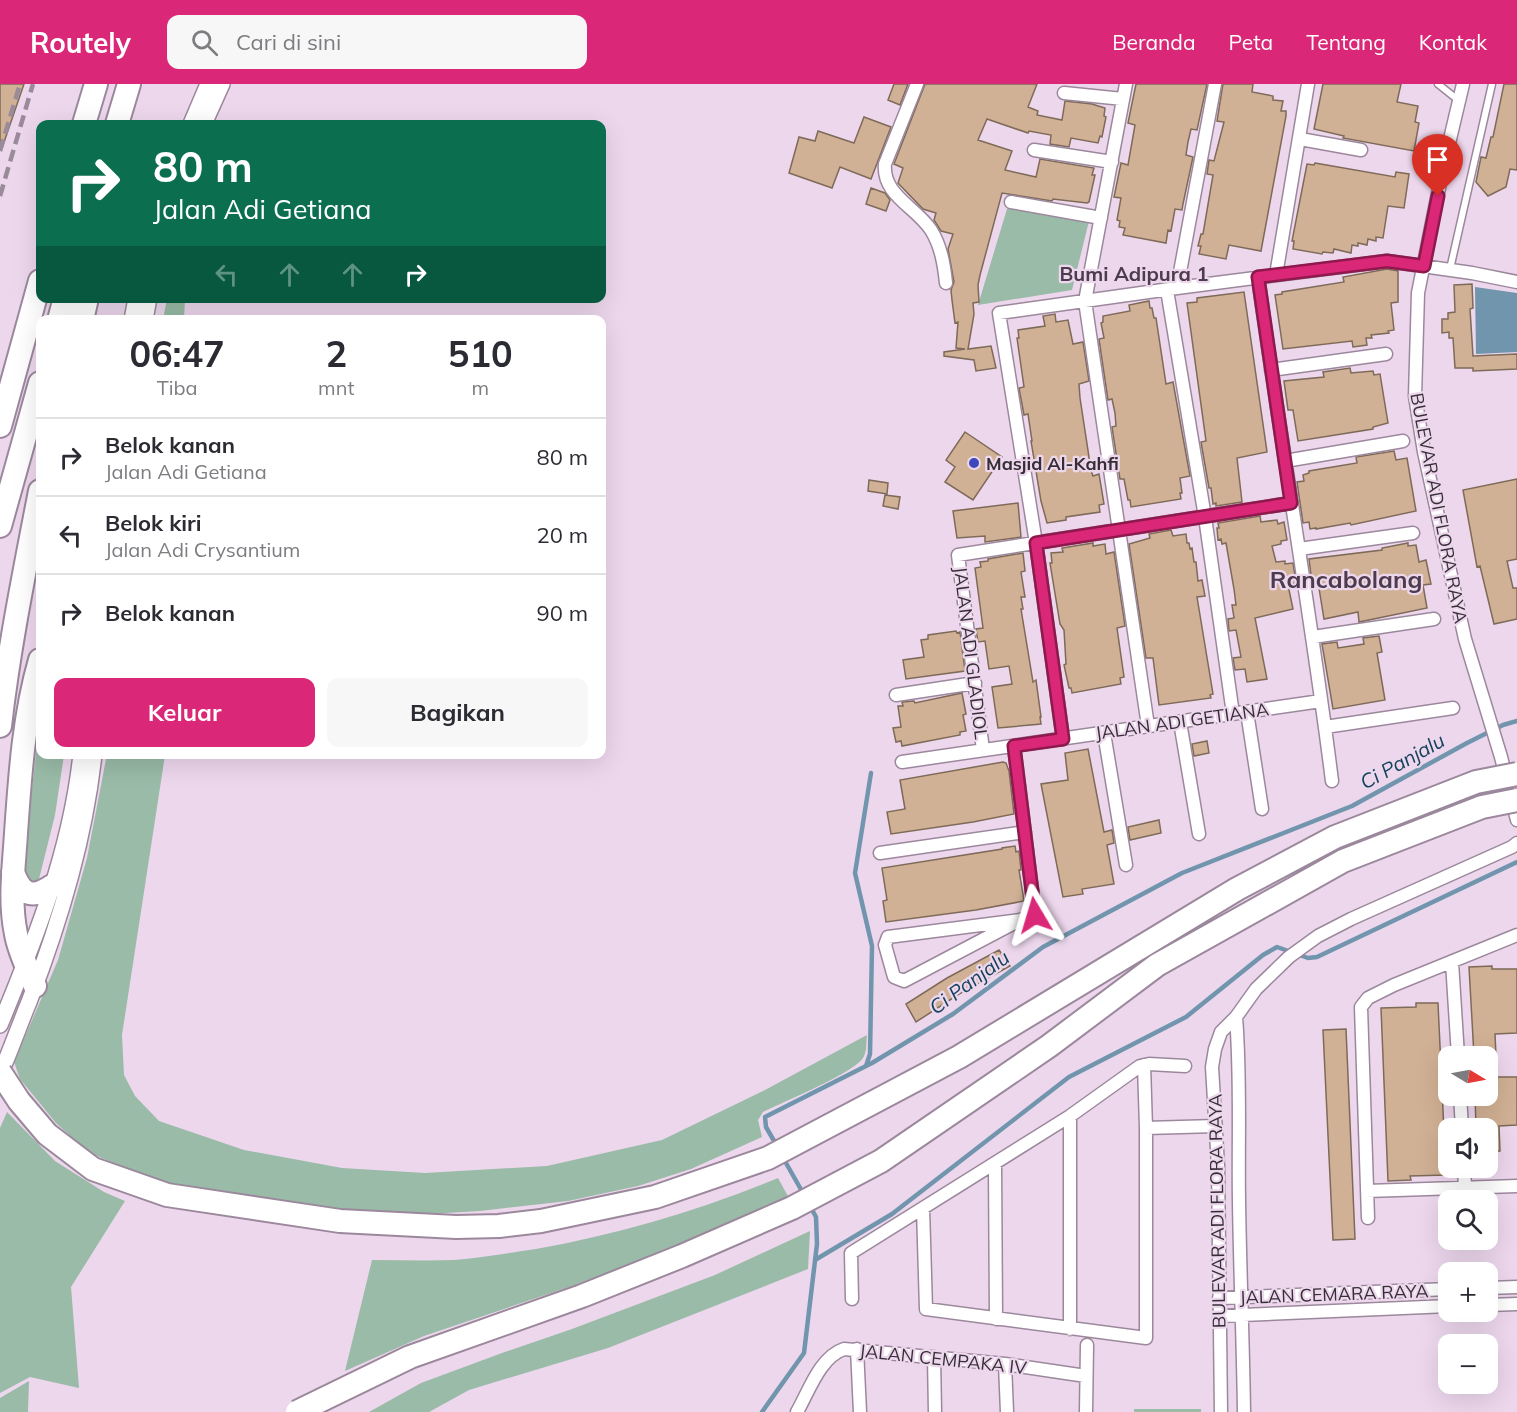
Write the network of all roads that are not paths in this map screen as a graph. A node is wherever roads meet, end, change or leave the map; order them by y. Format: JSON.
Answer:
{"nodes":[{"id":1,"x":96,"y":84,"type":"edge"},
{"id":2,"x":129,"y":84,"type":"edge"},
{"id":3,"x":142,"y":84,"type":"edge"},
{"id":4,"x":208,"y":84,"type":"edge"},
{"id":5,"x":222,"y":84,"type":"edge"},
{"id":6,"x":917,"y":84,"type":"edge"},
{"id":7,"x":1126,"y":84,"type":"edge"},
{"id":8,"x":1215,"y":84,"type":"edge"},
{"id":9,"x":1308,"y":84,"type":"edge"},
{"id":10,"x":1438,"y":84,"type":"edge"},
{"id":11,"x":1463,"y":84,"type":"edge"},
{"id":12,"x":1492,"y":84,"type":"edge"},
{"id":13,"x":1064,"y":93,"type":"dead end"},
{"id":14,"x":1123,"y":99,"type":"junction"},
{"id":15,"x":1458,"y":100,"type":"junction"},
{"id":16,"x":85,"y":120,"type":"edge"},
{"id":17,"x":118,"y":120,"type":"edge"},
{"id":18,"x":133,"y":120,"type":"edge"},
{"id":19,"x":193,"y":120,"type":"edge"},
{"id":20,"x":206,"y":120,"type":"edge"},
{"id":21,"x":1300,"y":139,"type":"junction"},
{"id":22,"x":1034,"y":150,"type":"dead end"},
{"id":23,"x":1361,"y":150,"type":"dead end"},
{"id":24,"x":1112,"y":162,"type":"junction"},
{"id":25,"x":1011,"y":202,"type":"dead end"},
{"id":26,"x":1101,"y":218,"type":"junction"},
{"id":27,"x":1424,"y":266,"type":"junction"},
{"id":28,"x":1450,"y":269,"type":"junction"},
{"id":29,"x":36,"y":274,"type":"edge"},
{"id":30,"x":1276,"y":275,"type":"junction"},
{"id":31,"x":1258,"y":277,"type":"junction"},
{"id":32,"x":1517,"y":282,"type":"edge"},
{"id":33,"x":946,"y":283,"type":"dead end"},
{"id":34,"x":1172,"y":289,"type":"junction"},
{"id":35,"x":36,"y":296,"type":"edge"},
{"id":36,"x":1085,"y":301,"type":"junction"},
{"id":37,"x":1386,"y":354,"type":"dead end"},
{"id":38,"x":1271,"y":370,"type":"junction"},
{"id":39,"x":0,"y":380,"type":"edge"},
{"id":40,"x":36,"y":397,"type":"edge"},
{"id":41,"x":0,"y":426,"type":"edge"},
{"id":42,"x":1403,"y":441,"type":"dead end"},
{"id":43,"x":1285,"y":461,"type":"junction"},
{"id":44,"x":1291,"y":503,"type":"junction"},
{"id":45,"x":36,"y":512,"type":"edge"},
{"id":46,"x":1205,"y":517,"type":"junction"},
{"id":47,"x":0,"y":526,"type":"edge"},
{"id":48,"x":1119,"y":530,"type":"junction"},
{"id":49,"x":1413,"y":533,"type":"dead end"},
{"id":50,"x":1036,"y":543,"type":"junction"},
{"id":51,"x":1299,"y":549,"type":"junction"},
{"id":52,"x":1434,"y":620,"type":"dead end"},
{"id":53,"x":1313,"y":637,"type":"junction"},
{"id":54,"x":36,"y":680,"type":"edge"},
{"id":55,"x":975,"y":683,"type":"junction"},
{"id":56,"x":896,"y":695,"type":"dead end"},
{"id":57,"x":1321,"y":701,"type":"junction"},
{"id":58,"x":1453,"y":708,"type":"dead end"},
{"id":59,"x":1247,"y":712,"type":"junction"},
{"id":60,"x":1233,"y":714,"type":"junction"},
{"id":61,"x":1180,"y":722,"type":"junction"},
{"id":62,"x":0,"y":726,"type":"edge"},
{"id":63,"x":1148,"y":726,"type":"junction"},
{"id":64,"x":1325,"y":727,"type":"junction"},
{"id":65,"x":1104,"y":733,"type":"junction"},
{"id":66,"x":1063,"y":739,"type":"junction"},
{"id":67,"x":1014,"y":746,"type":"junction"},
{"id":68,"x":983,"y":750,"type":"junction"},
{"id":69,"x":80,"y":759,"type":"edge"},
{"id":70,"x":93,"y":759,"type":"edge"},
{"id":71,"x":902,"y":762,"type":"dead end"},
{"id":72,"x":1517,"y":774,"type":"edge"},
{"id":73,"x":1332,"y":781,"type":"dead end"},
{"id":74,"x":1517,"y":800,"type":"edge"},
{"id":75,"x":1262,"y":809,"type":"dead end"},
{"id":76,"x":1517,"y":820,"type":"edge"},
{"id":77,"x":1025,"y":832,"type":"junction"},
{"id":78,"x":1199,"y":834,"type":"dead end"},
{"id":79,"x":1517,"y":843,"type":"edge"},
{"id":80,"x":880,"y":853,"type":"dead end"},
{"id":81,"x":1126,"y":865,"type":"dead end"},
{"id":82,"x":13,"y":872,"type":"junction"},
{"id":83,"x":52,"y":886,"type":"junction"},
{"id":84,"x":1020,"y":920,"type":"junction"},
{"id":85,"x":1517,"y":935,"type":"edge"},
{"id":86,"x":1452,"y":962,"type":"junction"},
{"id":87,"x":26,"y":964,"type":"junction"},
{"id":88,"x":35,"y":986,"type":"junction"},
{"id":89,"x":1236,"y":1017,"type":"junction"},
{"id":90,"x":0,"y":1025,"type":"edge"},
{"id":91,"x":1457,"y":1046,"type":"edge"},
{"id":92,"x":1144,"y":1065,"type":"junction"},
{"id":93,"x":1185,"y":1066,"type":"dead end"},
{"id":94,"x":0,"y":1073,"type":"edge"},
{"id":95,"x":1070,"y":1116,"type":"junction"},
{"id":96,"x":1216,"y":1126,"type":"junction"},
{"id":97,"x":1146,"y":1128,"type":"junction"},
{"id":98,"x":995,"y":1164,"type":"junction"},
{"id":99,"x":1465,"y":1178,"type":"edge"},
{"id":100,"x":1517,"y":1186,"type":"edge"},
{"id":101,"x":1465,"y":1188,"type":"junction"},
{"id":102,"x":1367,"y":1191,"type":"junction"},
{"id":103,"x":923,"y":1208,"type":"junction"},
{"id":104,"x":1368,"y":1218,"type":"dead end"},
{"id":105,"x":1517,"y":1287,"type":"edge"},
{"id":106,"x":1498,"y":1288,"type":"edge"},
{"id":107,"x":1438,"y":1289,"type":"edge"},
{"id":108,"x":1219,"y":1298,"type":"junction"},
{"id":109,"x":1242,"y":1298,"type":"junction"},
{"id":110,"x":852,"y":1299,"type":"dead end"},
{"id":111,"x":1517,"y":1304,"type":"edge"},
{"id":112,"x":1498,"y":1305,"type":"edge"},
{"id":113,"x":1438,"y":1306,"type":"edge"},
{"id":114,"x":1243,"y":1314,"type":"junction"},
{"id":115,"x":1219,"y":1316,"type":"junction"},
{"id":116,"x":996,"y":1319,"type":"junction"},
{"id":117,"x":1070,"y":1329,"type":"junction"},
{"id":118,"x":1087,"y":1345,"type":"dead end"},
{"id":119,"x":857,"y":1349,"type":"junction"},
{"id":120,"x":934,"y":1357,"type":"junction"},
{"id":121,"x":1005,"y":1364,"type":"junction"},
{"id":122,"x":1086,"y":1376,"type":"junction"},
{"id":123,"x":297,"y":1412,"type":"edge"},
{"id":124,"x":797,"y":1412,"type":"edge"},
{"id":125,"x":860,"y":1412,"type":"edge"},
{"id":126,"x":935,"y":1412,"type":"edge"},
{"id":127,"x":1007,"y":1412,"type":"edge"},
{"id":128,"x":1086,"y":1412,"type":"edge"},
{"id":129,"x":1221,"y":1412,"type":"edge"},
{"id":130,"x":1244,"y":1412,"type":"edge"}],
"edges":[{"from":1,"to":16,"type":"highway"},
{"from":2,"to":17,"type":"highway"},
{"from":3,"to":18,"type":"highway"},
{"from":4,"to":19,"type":"street"},
{"from":5,"to":20,"type":"street"},
{"from":6,"to":33,"type":"street"},
{"from":7,"to":14,"type":"street"},
{"from":8,"to":34,"type":"street"},
{"from":9,"to":21,"type":"street"},
{"from":10,"to":15,"type":"lane"},
{"from":11,"to":15,"type":"street","name":"BULEVAR ADI FLORA RAYA"},
{"from":12,"to":28,"type":"lane"},
{"from":13,"to":14,"type":"street"},
{"from":14,"to":24,"type":"street"},
{"from":15,"to":27,"type":"street","name":"BULEVAR ADI FLORA RAYA"},
{"from":21,"to":23,"type":"street"},
{"from":21,"to":30,"type":"street"},
{"from":22,"to":24,"type":"street"},
{"from":24,"to":26,"type":"street"},
{"from":25,"to":26,"type":"street"},
{"from":26,"to":36,"type":"street"},
{"from":27,"to":28,"type":"street"},
{"from":27,"to":30,"type":"street"},
{"from":27,"to":76,"type":"street","name":"BULEVAR ADI FLORA RAYA"},
{"from":28,"to":32,"type":"street"},
{"from":29,"to":39,"type":"highway"},
{"from":30,"to":31,"type":"street"},
{"from":31,"to":34,"type":"street"},
{"from":31,"to":38,"type":"street"},
{"from":34,"to":36,"type":"street"},
{"from":34,"to":46,"type":"street"},
{"from":35,"to":41,"type":"highway"},
{"from":36,"to":48,"type":"street"},
{"from":36,"to":50,"type":"street"},
{"from":37,"to":38,"type":"street"},
{"from":38,"to":43,"type":"street"},
{"from":40,"to":47,"type":"highway"},
{"from":42,"to":43,"type":"street"},
{"from":43,"to":44,"type":"street"},
{"from":44,"to":46,"type":"street"},
{"from":44,"to":51,"type":"street"},
{"from":45,"to":62,"type":"highway"},
{"from":46,"to":48,"type":"street"},
{"from":46,"to":60,"type":"street"},
{"from":48,"to":50,"type":"street"},
{"from":48,"to":63,"type":"street"},
{"from":49,"to":51,"type":"street"},
{"from":50,"to":55,"type":"street","name":"JALAN ADI GLADIOL"},
{"from":50,"to":66,"type":"street"},
{"from":51,"to":53,"type":"street"},
{"from":52,"to":53,"type":"street"},
{"from":53,"to":57,"type":"street"},
{"from":54,"to":82,"type":"highway"},
{"from":55,"to":56,"type":"street"},
{"from":55,"to":68,"type":"street","name":"JALAN ADI GLADIOL"},
{"from":57,"to":59,"type":"street","name":"JALAN ADI GETIANA"},
{"from":57,"to":64,"type":"street"},
{"from":58,"to":64,"type":"street"},
{"from":59,"to":60,"type":"street","name":"JALAN ADI GETIANA"},
{"from":59,"to":75,"type":"street"},
{"from":60,"to":61,"type":"street","name":"JALAN ADI GETIANA"},
{"from":61,"to":63,"type":"street","name":"JALAN ADI GETIANA"},
{"from":61,"to":78,"type":"street"},
{"from":63,"to":65,"type":"street","name":"JALAN ADI GETIANA"},
{"from":64,"to":73,"type":"street"},
{"from":65,"to":66,"type":"street","name":"JALAN ADI GETIANA"},
{"from":65,"to":81,"type":"street"},
{"from":66,"to":67,"type":"street","name":"JALAN ADI GETIANA"},
{"from":67,"to":68,"type":"street","name":"JALAN ADI GETIANA"},
{"from":67,"to":77,"type":"street"},
{"from":68,"to":71,"type":"street","name":"JALAN ADI GETIANA"},
{"from":69,"to":83,"type":"street"},
{"from":70,"to":88,"type":"street"},
{"from":72,"to":94,"type":"highway","bridge":true},
{"from":74,"to":123,"type":"highway","bridge":true},
{"from":77,"to":80,"type":"street"},
{"from":77,"to":84,"type":"street"},
{"from":79,"to":89,"type":"street","name":"BULEVAR ADI FLORA RAYA"},
{"from":82,"to":83,"type":"highway"},
{"from":82,"to":87,"type":"highway"},
{"from":83,"to":87,"type":"street"},
{"from":84,"to":84,"type":"street"},
{"from":85,"to":86,"type":"street"},
{"from":86,"to":91,"type":"street"},
{"from":86,"to":102,"type":"street"},
{"from":87,"to":88,"type":"highway"},
{"from":87,"to":90,"type":"street"},
{"from":88,"to":94,"type":"street"},
{"from":89,"to":96,"type":"street","name":"BULEVAR ADI FLORA RAYA"},
{"from":89,"to":109,"type":"street","name":"BULEVAR ADI FLORA RAYA"},
{"from":92,"to":93,"type":"street"},
{"from":92,"to":95,"type":"street"},
{"from":92,"to":97,"type":"street"},
{"from":95,"to":98,"type":"street"},
{"from":95,"to":117,"type":"street"},
{"from":96,"to":97,"type":"street"},
{"from":96,"to":108,"type":"street","name":"BULEVAR ADI FLORA RAYA"},
{"from":97,"to":117,"type":"street"},
{"from":98,"to":103,"type":"street"},
{"from":98,"to":116,"type":"street"},
{"from":99,"to":101,"type":"street"},
{"from":100,"to":101,"type":"street"},
{"from":101,"to":102,"type":"street"},
{"from":102,"to":104,"type":"street"},
{"from":103,"to":110,"type":"street"},
{"from":103,"to":116,"type":"street"},
{"from":105,"to":106,"type":"street"},
{"from":107,"to":109,"type":"street","name":"JALAN CEMARA RAYA"},
{"from":108,"to":109,"type":"street","name":"JALAN CEMARA RAYA"},
{"from":108,"to":115,"type":"street","name":"BULEVAR ADI FLORA RAYA"},
{"from":109,"to":114,"type":"street","name":"BULEVAR ADI FLORA RAYA"},
{"from":111,"to":112,"type":"street"},
{"from":113,"to":114,"type":"street","name":"JALAN CEMARA RAYA"},
{"from":114,"to":115,"type":"street","name":"JALAN CEMARA RAYA"},
{"from":114,"to":130,"type":"street","name":"BULEVAR ADI FLORA RAYA"},
{"from":115,"to":129,"type":"street","name":"BULEVAR ADI FLORA RAYA"},
{"from":116,"to":117,"type":"street"},
{"from":118,"to":122,"type":"street"},
{"from":119,"to":120,"type":"street","name":"JALAN CEMPAKA IV"},
{"from":119,"to":124,"type":"street","name":"JALAN CEMPAKA IV"},
{"from":119,"to":125,"type":"street"},
{"from":120,"to":121,"type":"street","name":"JALAN CEMPAKA IV"},
{"from":120,"to":126,"type":"street"},
{"from":121,"to":122,"type":"street","name":"JALAN CEMPAKA IV"},
{"from":121,"to":127,"type":"street"},
{"from":122,"to":128,"type":"street"}]}
